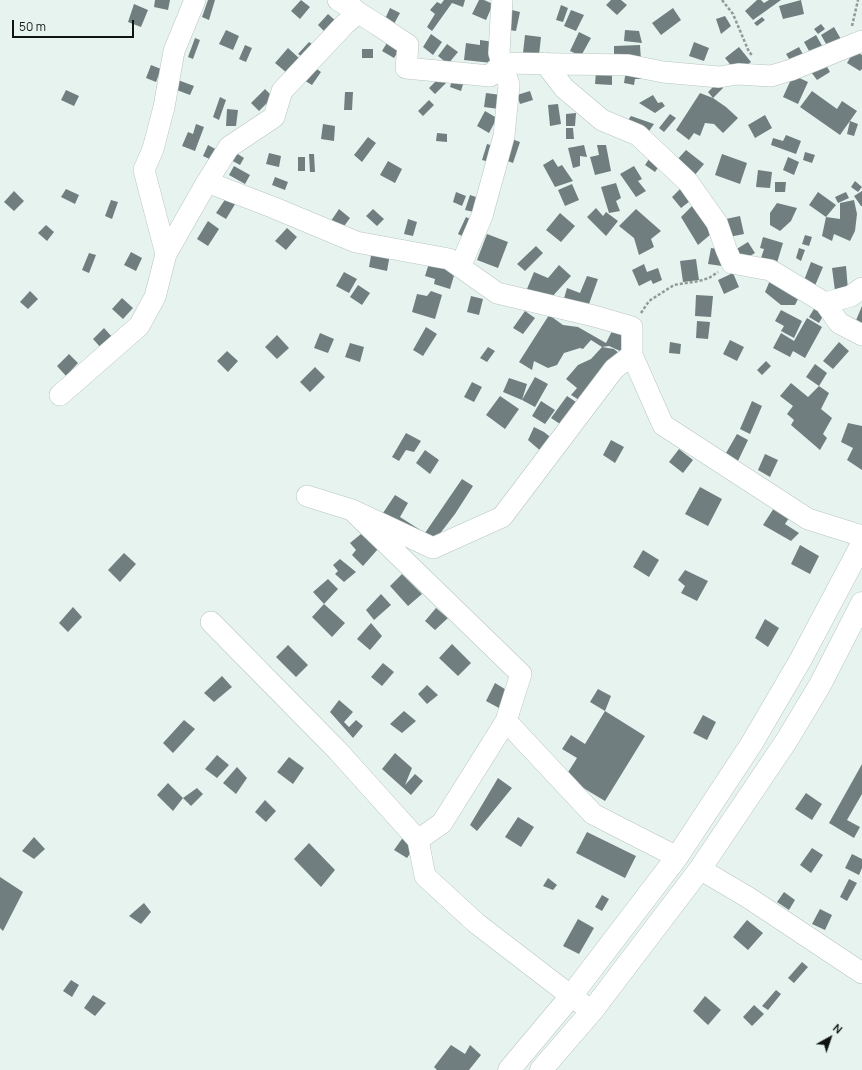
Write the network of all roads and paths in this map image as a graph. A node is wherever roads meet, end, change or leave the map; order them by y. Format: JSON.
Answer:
{"nodes":[{"id":1,"x":195,"y":0,"type":"edge"},
{"id":2,"x":338,"y":0,"type":"edge"},
{"id":3,"x":502,"y":0,"type":"edge"},
{"id":4,"x":722,"y":0,"type":"edge"},
{"id":5,"x":352,"y":6,"type":"edge"},
{"id":6,"x":862,"y":41,"type":"edge"},
{"id":7,"x":502,"y":63,"type":"junction"},
{"id":8,"x":545,"y":64,"type":"junction"},
{"id":9,"x":771,"y":76,"type":"junction"},
{"id":10,"x":207,"y":182,"type":"junction"},
{"id":11,"x":166,"y":254,"type":"junction"},
{"id":12,"x":732,"y":263,"type":"junction"},
{"id":13,"x":460,"y":267,"type":"junction"},
{"id":14,"x":862,"y":288,"type":"edge"},
{"id":15,"x":825,"y":303,"type":"junction"},
{"id":16,"x":632,"y":327,"type":"junction"},
{"id":17,"x":862,"y":335,"type":"edge"},
{"id":18,"x":632,"y":355,"type":"junction"},
{"id":19,"x":60,"y":396,"type":"dead end"},
{"id":20,"x":307,"y":496,"type":"dead end"},
{"id":21,"x":352,"y":510,"type":"junction"},
{"id":22,"x":862,"y":536,"type":"edge"},
{"id":23,"x":862,"y":544,"type":"edge"},
{"id":24,"x":862,"y":603,"type":"edge"},
{"id":25,"x":210,"y":622,"type":"dead end"},
{"id":26,"x":506,"y":722,"type":"junction"},
{"id":27,"x":418,"y":840,"type":"junction"},
{"id":28,"x":677,"y":858,"type":"junction"},
{"id":29,"x":700,"y":869,"type":"junction"},
{"id":30,"x":862,"y":973,"type":"edge"},
{"id":31,"x":571,"y":996,"type":"junction"},
{"id":32,"x":592,"y":1011,"type":"junction"},
{"id":33,"x":509,"y":1070,"type":"edge"},
{"id":34,"x":541,"y":1070,"type":"edge"}],
"edges":[{"from":1,"to":11,"type":"street"},
{"from":2,"to":5,"type":"street"},
{"from":3,"to":7,"type":"street"},
{"from":4,"to":9,"type":"path"},
{"from":5,"to":7,"type":"street"},
{"from":5,"to":10,"type":"street"},
{"from":6,"to":9,"type":"street"},
{"from":7,"to":8,"type":"street"},
{"from":7,"to":13,"type":"street"},
{"from":8,"to":9,"type":"street"},
{"from":8,"to":12,"type":"street"},
{"from":10,"to":11,"type":"street"},
{"from":10,"to":13,"type":"street"},
{"from":11,"to":19,"type":"street"},
{"from":12,"to":15,"type":"street"},
{"from":12,"to":16,"type":"path"},
{"from":13,"to":16,"type":"street"},
{"from":14,"to":15,"type":"street"},
{"from":15,"to":17,"type":"street"},
{"from":16,"to":18,"type":"street"},
{"from":18,"to":21,"type":"street"},
{"from":18,"to":22,"type":"street"},
{"from":20,"to":21,"type":"street"},
{"from":21,"to":26,"type":"street"},
{"from":23,"to":28,"type":"main road"},
{"from":24,"to":29,"type":"main road"},
{"from":25,"to":27,"type":"street"},
{"from":26,"to":27,"type":"street"},
{"from":26,"to":28,"type":"street"},
{"from":27,"to":31,"type":"street"},
{"from":28,"to":31,"type":"main road"},
{"from":29,"to":30,"type":"street"},
{"from":29,"to":32,"type":"main road"},
{"from":31,"to":32,"type":"street"},
{"from":31,"to":33,"type":"main road"},
{"from":32,"to":34,"type":"main road"}]}
